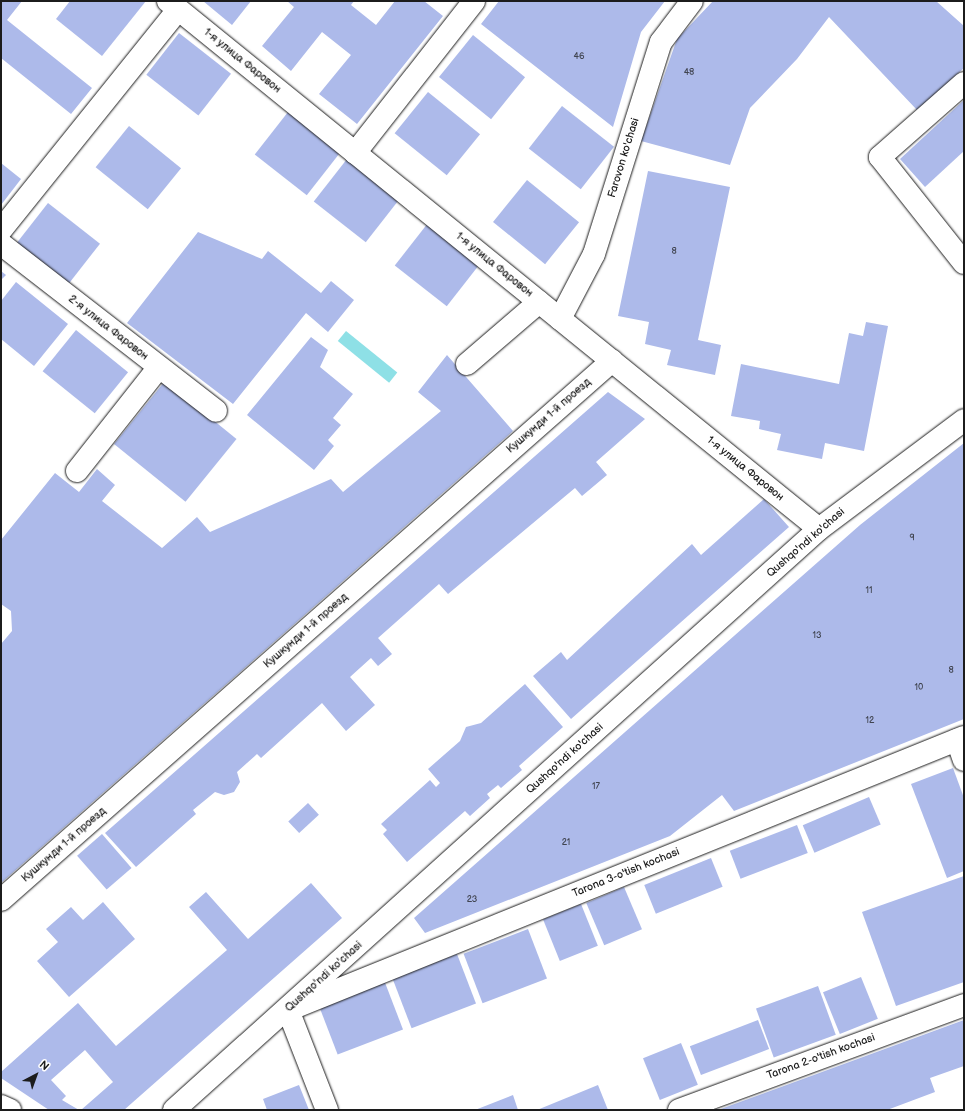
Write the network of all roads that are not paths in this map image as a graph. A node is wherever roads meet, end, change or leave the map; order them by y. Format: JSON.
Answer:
{"nodes":[{"id":1,"x":474,"y":1,"type":"edge"},
{"id":2,"x":692,"y":1,"type":"edge"},
{"id":3,"x":173,"y":5,"type":"edge"},
{"id":4,"x":964,"y":84,"type":"edge"},
{"id":5,"x":355,"y":153,"type":"junction"},
{"id":6,"x":1,"y":230,"type":"edge"},
{"id":7,"x":1,"y":244,"type":"edge"},
{"id":8,"x":964,"y":263,"type":"edge"},
{"id":9,"x":539,"y":302,"type":"junction"},
{"id":10,"x":560,"y":319,"type":"junction"},
{"id":11,"x":612,"y":361,"type":"junction"},
{"id":12,"x":467,"y":364,"type":"dead end"},
{"id":13,"x":159,"y":367,"type":"junction"},
{"id":14,"x":216,"y":411,"type":"dead end"},
{"id":15,"x":964,"y":420,"type":"edge"},
{"id":16,"x":77,"y":470,"type":"dead end"},
{"id":17,"x":819,"y":529,"type":"junction"},
{"id":18,"x":962,"y":745,"type":"edge"},
{"id":19,"x":1,"y":900,"type":"edge"},
{"id":20,"x":964,"y":1005,"type":"edge"},
{"id":21,"x":288,"y":1010,"type":"junction"},
{"id":22,"x":1,"y":1106,"type":"edge"},
{"id":23,"x":10,"y":1110,"type":"edge"},
{"id":24,"x":174,"y":1110,"type":"edge"},
{"id":25,"x":327,"y":1110,"type":"edge"},
{"id":26,"x":679,"y":1110,"type":"edge"}],
"edges":[{"from":1,"to":5,"type":"street"},
{"from":2,"to":10,"type":"street","name":"Farovon ko'chasi"},
{"from":3,"to":5,"type":"street","name":"1-я улица Фаровон"},
{"from":3,"to":6,"type":"street"},
{"from":4,"to":8,"type":"street"},
{"from":5,"to":9,"type":"street","name":"1-я улица Фаровон"},
{"from":7,"to":13,"type":"street","name":"2-я улица Фаровон"},
{"from":9,"to":10,"type":"street","name":"1-я улица Фаровон"},
{"from":9,"to":12,"type":"street"},
{"from":10,"to":11,"type":"street","name":"1-я улица Фаровон"},
{"from":11,"to":17,"type":"street","name":"1-я улица Фаровон"},
{"from":11,"to":19,"type":"street","name":"Кушкунди 1-й проезд"},
{"from":13,"to":14,"type":"street","name":"2-я улица Фаровон"},
{"from":13,"to":16,"type":"street"},
{"from":15,"to":17,"type":"street","name":"Qushqo'ndi ko'chasi"},
{"from":17,"to":21,"type":"street","name":"Qushqo'ndi ko'chasi"},
{"from":18,"to":21,"type":"street","name":"Tarona 3-o'tish kochasi"},
{"from":20,"to":26,"type":"street","name":"Tarona 2-o'tish kochasi"},
{"from":21,"to":24,"type":"street","name":"Qushqo'ndi ko'chasi"},
{"from":21,"to":25,"type":"street"},
{"from":22,"to":23,"type":"street"}]}
